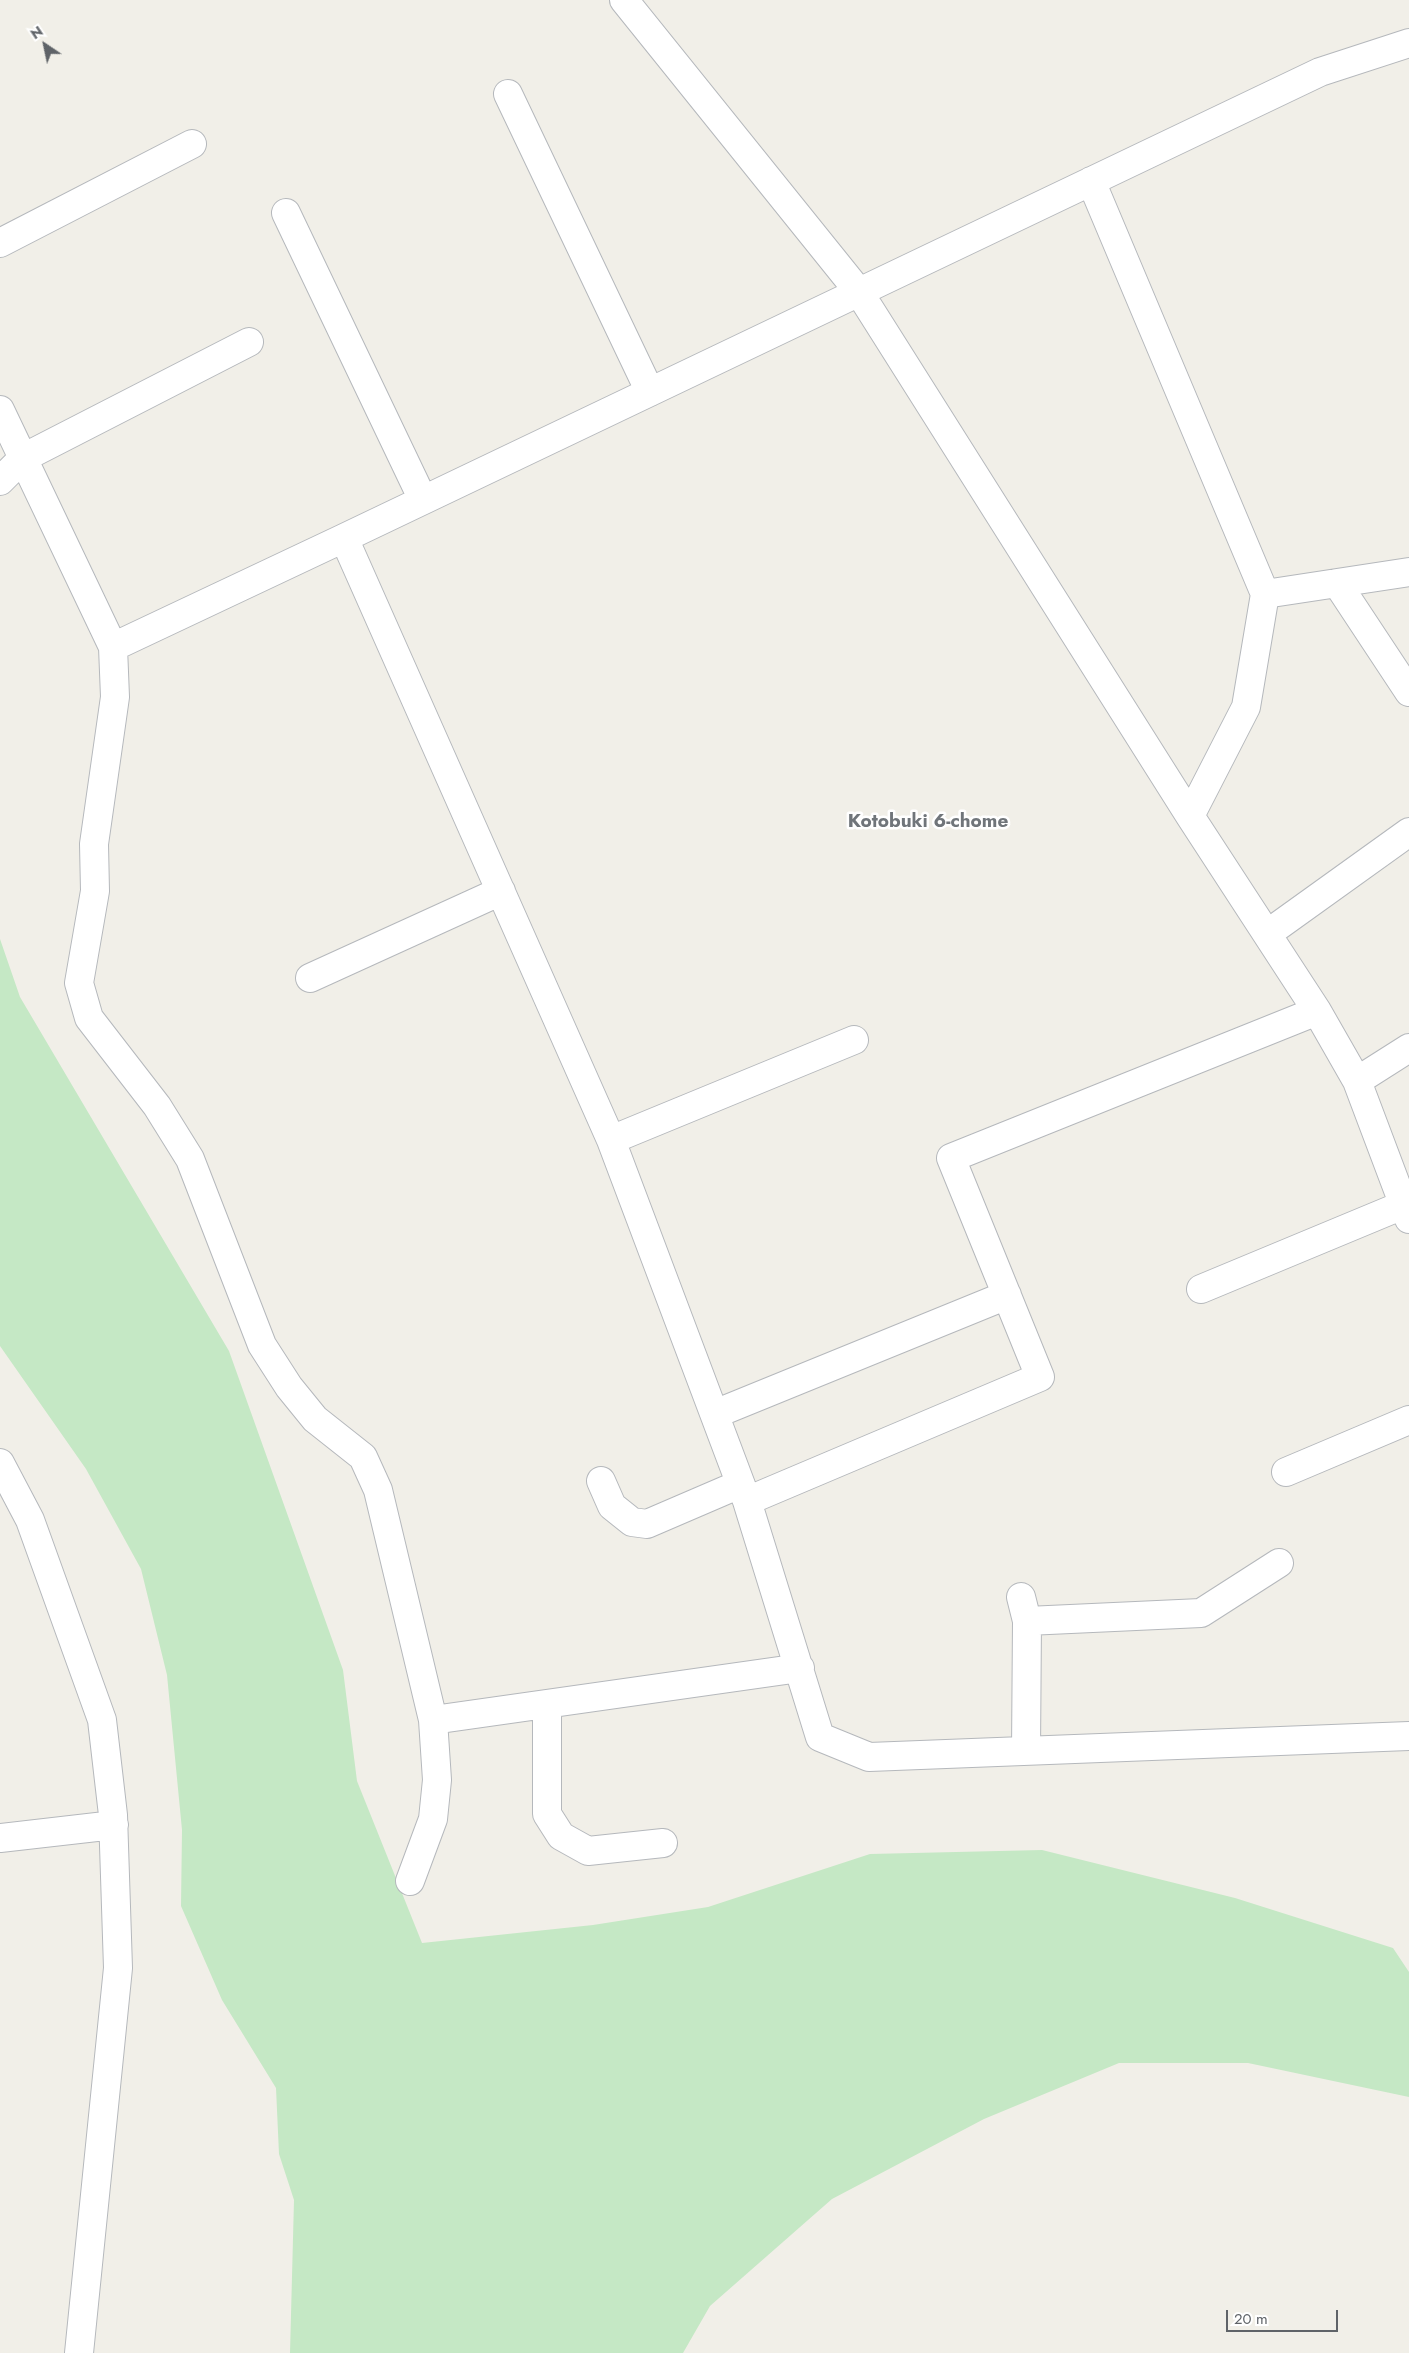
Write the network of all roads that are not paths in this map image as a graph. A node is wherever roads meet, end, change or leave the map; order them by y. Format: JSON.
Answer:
{"nodes":[{"id":1,"x":624,"y":0,"type":"edge"},
{"id":2,"x":1409,"y":43,"type":"edge"},
{"id":3,"x":508,"y":94,"type":"dead end"},
{"id":4,"x":192,"y":144,"type":"dead end"},
{"id":5,"x":1092,"y":181,"type":"junction"},
{"id":6,"x":286,"y":213,"type":"dead end"},
{"id":7,"x":0,"y":242,"type":"edge"},
{"id":8,"x":859,"y":292,"type":"junction"},
{"id":9,"x":249,"y":342,"type":"dead end"},
{"id":10,"x":650,"y":392,"type":"junction"},
{"id":11,"x":0,"y":410,"type":"edge"},
{"id":12,"x":23,"y":458,"type":"junction"},
{"id":13,"x":0,"y":481,"type":"edge"},
{"id":14,"x":422,"y":500,"type":"junction"},
{"id":15,"x":344,"y":538,"type":"junction"},
{"id":16,"x":1409,"y":572,"type":"edge"},
{"id":17,"x":1336,"y":583,"type":"junction"},
{"id":18,"x":1265,"y":594,"type":"junction"},
{"id":19,"x":113,"y":647,"type":"junction"},
{"id":20,"x":1409,"y":692,"type":"edge"},
{"id":21,"x":1190,"y":816,"type":"junction"},
{"id":22,"x":1409,"y":832,"type":"edge"},
{"id":23,"x":501,"y":891,"type":"junction"},
{"id":24,"x":1267,"y":934,"type":"junction"},
{"id":25,"x":310,"y":978,"type":"dead end"},
{"id":26,"x":1317,"y":1010,"type":"junction"},
{"id":27,"x":854,"y":1040,"type":"dead end"},
{"id":28,"x":1409,"y":1048,"type":"edge"},
{"id":29,"x":1357,"y":1081,"type":"junction"},
{"id":30,"x":612,"y":1140,"type":"junction"},
{"id":31,"x":1398,"y":1165,"type":"edge"},
{"id":32,"x":1406,"y":1212,"type":"edge"},
{"id":33,"x":1201,"y":1288,"type":"dead end"},
{"id":34,"x":1007,"y":1295,"type":"junction"},
{"id":35,"x":715,"y":1414,"type":"junction"},
{"id":36,"x":1409,"y":1420,"type":"edge"},
{"id":37,"x":0,"y":1463,"type":"edge"},
{"id":38,"x":1286,"y":1472,"type":"dead end"},
{"id":39,"x":601,"y":1481,"type":"dead end"},
{"id":40,"x":744,"y":1492,"type":"junction"},
{"id":41,"x":1279,"y":1563,"type":"dead end"},
{"id":42,"x":800,"y":1668,"type":"junction"},
{"id":43,"x":547,"y":1704,"type":"junction"},
{"id":44,"x":433,"y":1720,"type":"junction"},
{"id":45,"x":1409,"y":1736,"type":"edge"},
{"id":46,"x":1026,"y":1751,"type":"junction"},
{"id":47,"x":114,"y":1825,"type":"junction"},
{"id":48,"x":0,"y":1838,"type":"edge"},
{"id":49,"x":663,"y":1843,"type":"dead end"},
{"id":50,"x":410,"y":1881,"type":"dead end"},
{"id":51,"x":79,"y":2353,"type":"edge"}],
"edges":[{"from":1,"to":8,"type":"street"},
{"from":2,"to":5,"type":"street"},
{"from":3,"to":10,"type":"street"},
{"from":4,"to":7,"type":"street"},
{"from":5,"to":8,"type":"street"},
{"from":5,"to":18,"type":"street"},
{"from":6,"to":14,"type":"street"},
{"from":8,"to":10,"type":"street"},
{"from":8,"to":21,"type":"street"},
{"from":9,"to":12,"type":"street"},
{"from":10,"to":14,"type":"street"},
{"from":11,"to":12,"type":"street"},
{"from":12,"to":13,"type":"street"},
{"from":12,"to":19,"type":"street"},
{"from":14,"to":15,"type":"street"},
{"from":15,"to":19,"type":"street"},
{"from":15,"to":23,"type":"street"},
{"from":16,"to":17,"type":"street"},
{"from":17,"to":18,"type":"street"},
{"from":17,"to":20,"type":"street"},
{"from":18,"to":21,"type":"street"},
{"from":19,"to":44,"type":"street"},
{"from":21,"to":24,"type":"street"},
{"from":22,"to":24,"type":"street"},
{"from":23,"to":25,"type":"street"},
{"from":23,"to":30,"type":"street"},
{"from":24,"to":26,"type":"street"},
{"from":26,"to":29,"type":"street"},
{"from":26,"to":34,"type":"street"},
{"from":27,"to":30,"type":"street"},
{"from":28,"to":29,"type":"street"},
{"from":29,"to":31,"type":"street"},
{"from":30,"to":35,"type":"street"},
{"from":31,"to":32,"type":"street"},
{"from":32,"to":33,"type":"street"},
{"from":34,"to":35,"type":"street"},
{"from":34,"to":40,"type":"street"},
{"from":35,"to":40,"type":"street"},
{"from":36,"to":38,"type":"street"},
{"from":37,"to":47,"type":"street"},
{"from":39,"to":40,"type":"street"},
{"from":40,"to":42,"type":"street"},
{"from":41,"to":46,"type":"street"},
{"from":42,"to":43,"type":"street"},
{"from":42,"to":46,"type":"street"},
{"from":43,"to":44,"type":"street"},
{"from":43,"to":49,"type":"street"},
{"from":44,"to":50,"type":"street"},
{"from":45,"to":46,"type":"street"},
{"from":47,"to":48,"type":"street"},
{"from":47,"to":51,"type":"street"}]}
